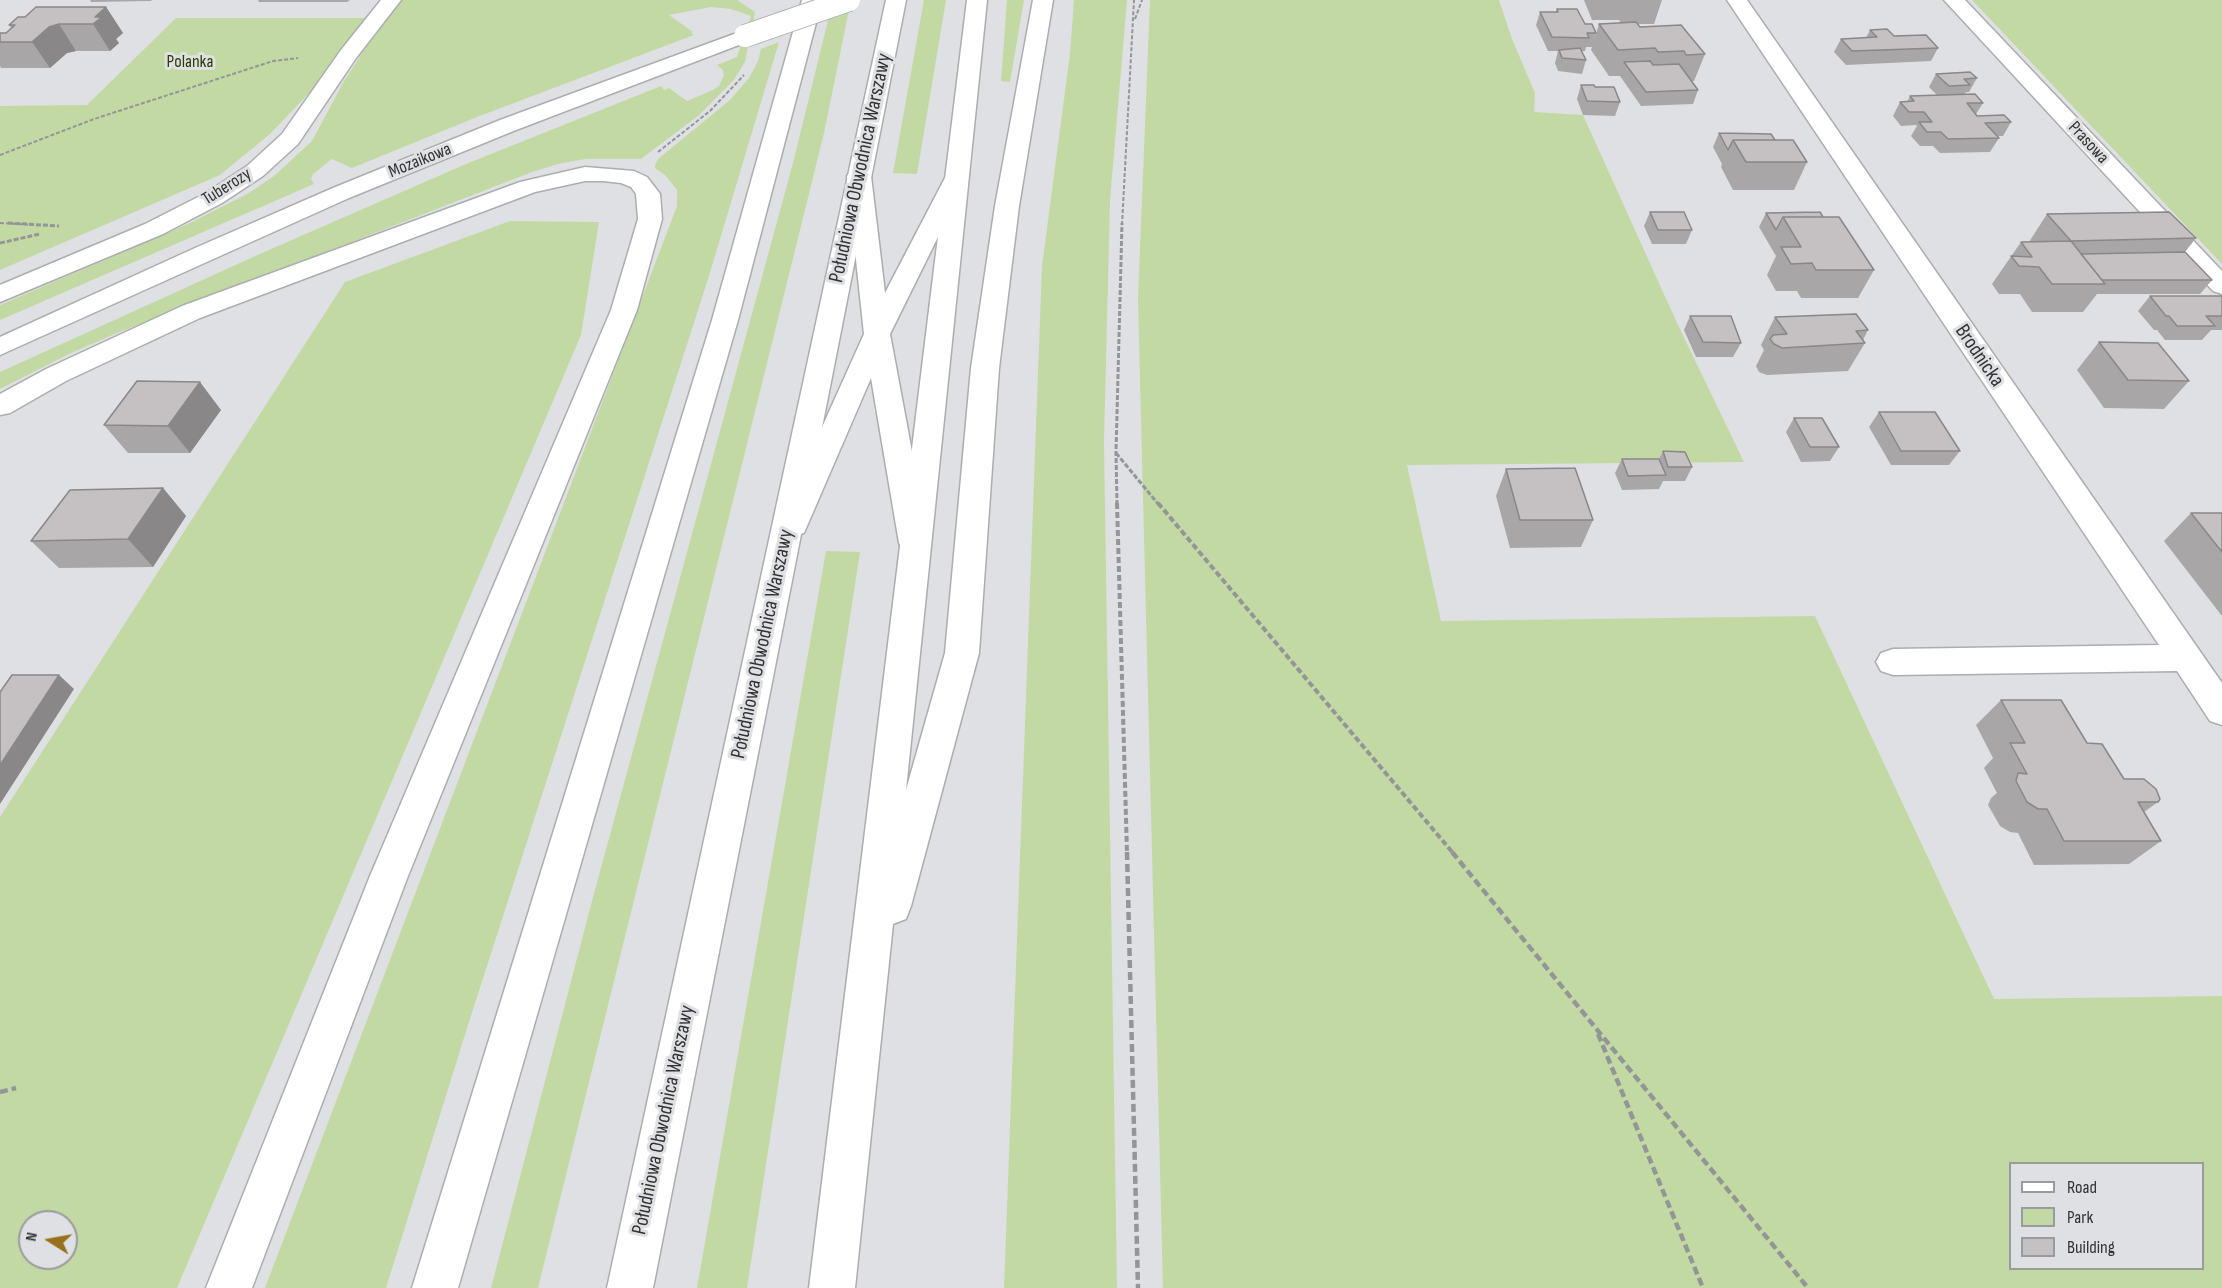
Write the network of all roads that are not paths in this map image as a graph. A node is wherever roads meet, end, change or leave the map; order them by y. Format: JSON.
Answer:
{"nodes":[{"id":1,"x":391,"y":0,"type":"edge"},
{"id":2,"x":812,"y":0,"type":"edge"},
{"id":3,"x":849,"y":0,"type":"edge"},
{"id":4,"x":896,"y":0,"type":"edge"},
{"id":5,"x":978,"y":0,"type":"edge"},
{"id":6,"x":1043,"y":0,"type":"edge"},
{"id":7,"x":1737,"y":0,"type":"edge"},
{"id":8,"x":1954,"y":0,"type":"edge"},
{"id":9,"x":958,"y":174,"type":"junction"},
{"id":10,"x":859,"y":176,"type":"junction"},
{"id":11,"x":2222,"y":286,"type":"edge"},
{"id":12,"x":0,"y":294,"type":"edge"},
{"id":13,"x":877,"y":334,"type":"junction"},
{"id":14,"x":0,"y":346,"type":"edge"},
{"id":15,"x":0,"y":406,"type":"edge"},
{"id":16,"x":783,"y":546,"type":"junction"},
{"id":17,"x":915,"y":548,"type":"junction"},
{"id":18,"x":2186,"y":658,"type":"junction"},
{"id":19,"x":1893,"y":662,"type":"dead end"},
{"id":20,"x":2222,"y":711,"type":"edge"},
{"id":21,"x":865,"y":1003,"type":"junction"},
{"id":22,"x":229,"y":1288,"type":"edge"},
{"id":23,"x":435,"y":1288,"type":"edge"},
{"id":24,"x":630,"y":1288,"type":"edge"},
{"id":25,"x":832,"y":1288,"type":"edge"}],
"edges":[{"from":1,"to":12,"type":"main road","name":"Tuberozy"},
{"from":2,"to":23,"type":"main road"},
{"from":3,"to":14,"type":"main road","name":"Mozaikowa","bridge":true},
{"from":4,"to":10,"type":"main road","name":"Południowa Obwodnica Warszawy"},
{"from":5,"to":9,"type":"main road"},
{"from":6,"to":21,"type":"main road"},
{"from":7,"to":18,"type":"main road","name":"Brodnicka"},
{"from":8,"to":11,"type":"main road","name":"Prasowa"},
{"from":9,"to":13,"type":"main road"},
{"from":9,"to":17,"type":"main road"},
{"from":10,"to":13,"type":"main road"},
{"from":10,"to":16,"type":"main road","name":"Południowa Obwodnica Warszawy"},
{"from":13,"to":16,"type":"main road"},
{"from":13,"to":17,"type":"main road"},
{"from":15,"to":22,"type":"main road"},
{"from":16,"to":24,"type":"main road","name":"Południowa Obwodnica Warszawy"},
{"from":17,"to":21,"type":"main road"},
{"from":18,"to":19,"type":"main road"},
{"from":18,"to":20,"type":"main road","name":"Brodnicka"},
{"from":21,"to":25,"type":"main road"}]}
